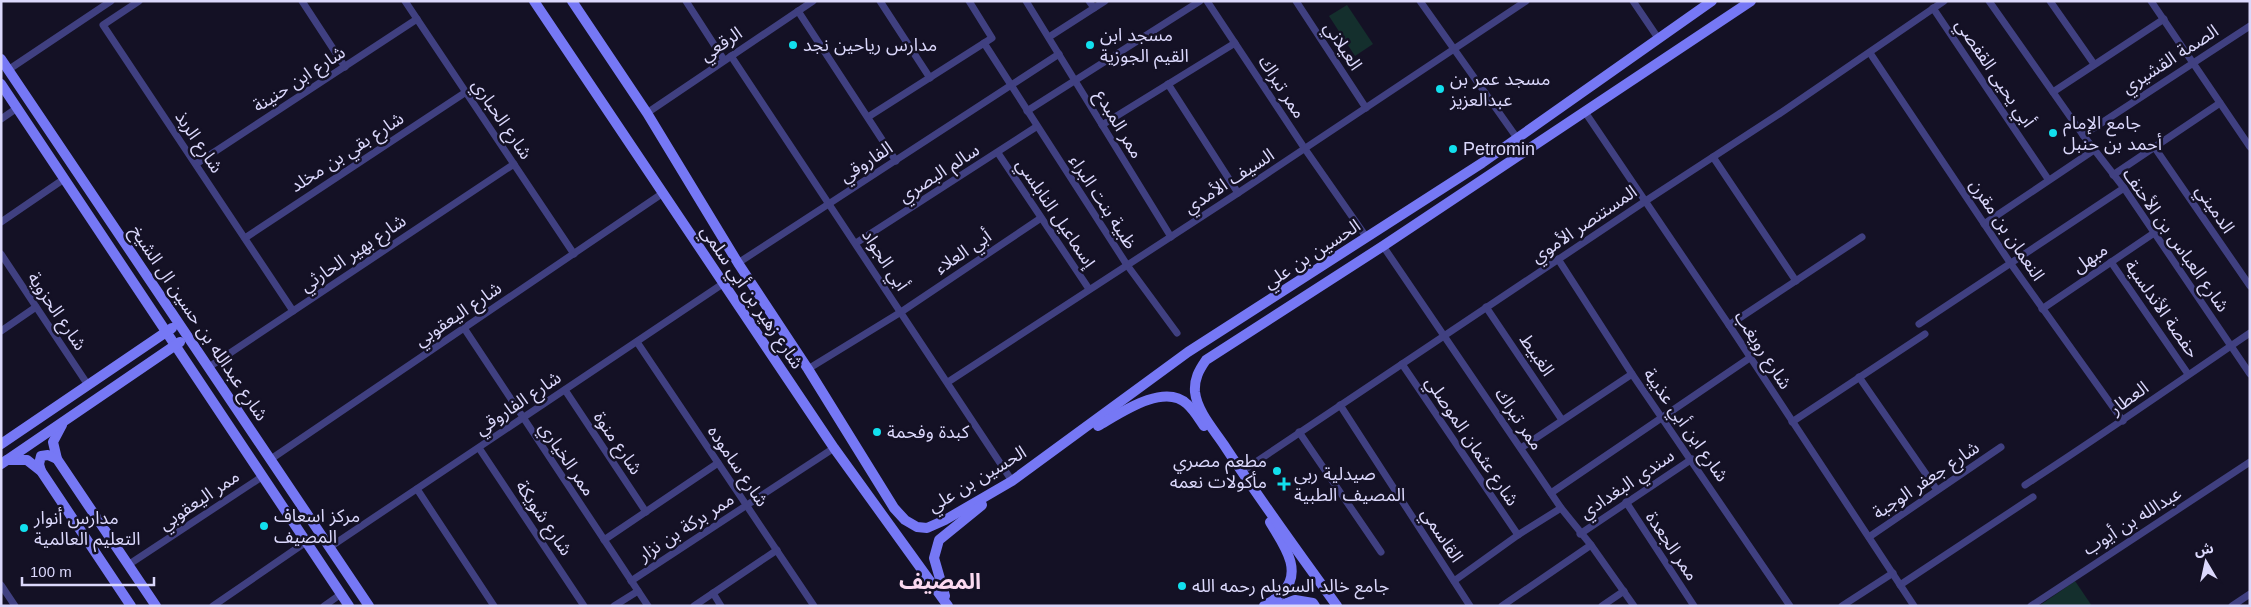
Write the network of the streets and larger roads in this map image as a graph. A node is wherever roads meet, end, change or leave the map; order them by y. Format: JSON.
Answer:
{"nodes":[{"id":1,"x":111,"y":1,"type":"edge"},
{"id":2,"x":138,"y":1,"type":"edge"},
{"id":3,"x":302,"y":1,"type":"edge"},
{"id":4,"x":405,"y":1,"type":"edge"},
{"id":5,"x":534,"y":1,"type":"edge"},
{"id":6,"x":572,"y":1,"type":"edge"},
{"id":7,"x":686,"y":1,"type":"edge"},
{"id":8,"x":813,"y":1,"type":"edge"},
{"id":9,"x":880,"y":1,"type":"edge"},
{"id":10,"x":970,"y":1,"type":"edge"},
{"id":11,"x":1026,"y":1,"type":"edge"},
{"id":12,"x":1089,"y":1,"type":"edge"},
{"id":13,"x":1105,"y":1,"type":"edge"},
{"id":14,"x":1200,"y":1,"type":"edge"},
{"id":15,"x":1207,"y":1,"type":"edge"},
{"id":16,"x":1296,"y":1,"type":"edge"},
{"id":17,"x":1420,"y":1,"type":"edge"},
{"id":18,"x":1526,"y":1,"type":"edge"},
{"id":19,"x":1633,"y":1,"type":"edge"},
{"id":20,"x":1712,"y":1,"type":"edge"},
{"id":21,"x":1751,"y":1,"type":"edge"},
{"id":22,"x":1944,"y":1,"type":"edge"},
{"id":23,"x":1990,"y":1,"type":"edge"},
{"id":24,"x":2050,"y":1,"type":"edge"},
{"id":25,"x":2151,"y":1,"type":"edge"},
{"id":26,"x":1094,"y":8,"type":"junction"},
{"id":27,"x":1933,"y":8,"type":"junction"},
{"id":28,"x":798,"y":12,"type":"junction"},
{"id":29,"x":2164,"y":19,"type":"junction"},
{"id":30,"x":418,"y":20,"type":"junction"},
{"id":31,"x":2250,"y":26,"type":"edge"},
{"id":32,"x":1048,"y":37,"type":"junction"},
{"id":33,"x":1658,"y":38,"type":"junction"},
{"id":34,"x":984,"y":43,"type":"junction"},
{"id":35,"x":1235,"y":43,"type":"junction"},
{"id":36,"x":1453,"y":49,"type":"junction"},
{"id":37,"x":1870,"y":52,"type":"junction"},
{"id":38,"x":1059,"y":54,"type":"junction"},
{"id":39,"x":731,"y":56,"type":"junction"},
{"id":40,"x":1,"y":59,"type":"edge"},
{"id":41,"x":724,"y":60,"type":"junction"},
{"id":42,"x":2192,"y":62,"type":"junction"},
{"id":43,"x":2094,"y":64,"type":"junction"},
{"id":44,"x":345,"y":67,"type":"junction"},
{"id":45,"x":8,"y":70,"type":"junction"},
{"id":46,"x":930,"y":78,"type":"junction"},
{"id":47,"x":1075,"y":80,"type":"junction"},
{"id":48,"x":1,"y":84,"type":"edge"},
{"id":49,"x":1168,"y":84,"type":"junction"},
{"id":50,"x":1010,"y":85,"type":"junction"},
{"id":51,"x":466,"y":92,"type":"junction"},
{"id":52,"x":2054,"y":92,"type":"junction"},
{"id":53,"x":2220,"y":103,"type":"junction"},
{"id":54,"x":17,"y":108,"type":"junction"},
{"id":55,"x":1366,"y":108,"type":"junction"},
{"id":56,"x":1027,"y":111,"type":"junction"},
{"id":57,"x":1585,"y":112,"type":"junction"},
{"id":58,"x":647,"y":113,"type":"junction"},
{"id":59,"x":868,"y":117,"type":"junction"},
{"id":60,"x":1,"y":119,"type":"edge"},
{"id":61,"x":1102,"y":125,"type":"junction"},
{"id":62,"x":1036,"y":127,"type":"junction"},
{"id":63,"x":2083,"y":135,"type":"junction"},
{"id":64,"x":1517,"y":138,"type":"junction"},
{"id":65,"x":2250,"y":147,"type":"edge"},
{"id":66,"x":2155,"y":148,"type":"junction"},
{"id":67,"x":1304,"y":150,"type":"junction"},
{"id":68,"x":2094,"y":150,"type":"junction"},
{"id":69,"x":998,"y":153,"type":"junction"},
{"id":70,"x":1713,"y":157,"type":"junction"},
{"id":71,"x":896,"y":160,"type":"junction"},
{"id":72,"x":196,"y":164,"type":"junction"},
{"id":73,"x":514,"y":164,"type":"junction"},
{"id":74,"x":2113,"y":176,"type":"junction"},
{"id":75,"x":64,"y":179,"type":"junction"},
{"id":76,"x":2048,"y":179,"type":"junction"},
{"id":77,"x":2124,"y":188,"type":"junction"},
{"id":78,"x":663,"y":193,"type":"junction"},
{"id":79,"x":1238,"y":193,"type":"junction"},
{"id":80,"x":1644,"y":202,"type":"junction"},
{"id":81,"x":830,"y":204,"type":"junction"},
{"id":82,"x":1041,"y":218,"type":"junction"},
{"id":83,"x":1,"y":222,"type":"edge"},
{"id":84,"x":1984,"y":224,"type":"junction"},
{"id":85,"x":2154,"y":232,"type":"junction"},
{"id":86,"x":1171,"y":237,"type":"junction"},
{"id":87,"x":1862,"y":237,"type":"dead end"},
{"id":88,"x":245,"y":238,"type":"junction"},
{"id":89,"x":1366,"y":238,"type":"junction"},
{"id":90,"x":856,"y":243,"type":"junction"},
{"id":91,"x":1383,"y":246,"type":"junction"},
{"id":92,"x":1,"y":254,"type":"edge"},
{"id":93,"x":574,"y":254,"type":"junction"},
{"id":94,"x":1558,"y":259,"type":"junction"},
{"id":95,"x":2111,"y":262,"type":"junction"},
{"id":96,"x":738,"y":263,"type":"junction"},
{"id":97,"x":2011,"y":264,"type":"junction"},
{"id":98,"x":1126,"y":265,"type":"junction"},
{"id":99,"x":1796,"y":281,"type":"junction"},
{"id":100,"x":724,"y":283,"type":"junction"},
{"id":101,"x":2250,"y":286,"type":"edge"},
{"id":102,"x":1089,"y":289,"type":"junction"},
{"id":103,"x":36,"y":307,"type":"junction"},
{"id":104,"x":1486,"y":307,"type":"junction"},
{"id":105,"x":2042,"y":309,"type":"junction"},
{"id":106,"x":293,"y":311,"type":"junction"},
{"id":107,"x":901,"y":312,"type":"junction"},
{"id":108,"x":178,"y":322,"type":"junction"},
{"id":109,"x":1919,"y":324,"type":"dead end"},
{"id":110,"x":1729,"y":325,"type":"junction"},
{"id":111,"x":464,"y":328,"type":"junction"},
{"id":112,"x":1,"y":331,"type":"edge"},
{"id":113,"x":167,"y":332,"type":"junction"},
{"id":114,"x":1177,"y":333,"type":"dead end"},
{"id":115,"x":2250,"y":333,"type":"edge"},
{"id":116,"x":1925,"y":334,"type":"dead end"},
{"id":117,"x":187,"y":336,"type":"junction"},
{"id":118,"x":1444,"y":336,"type":"junction"},
{"id":119,"x":637,"y":342,"type":"junction"},
{"id":120,"x":176,"y":345,"type":"junction"},
{"id":121,"x":2231,"y":346,"type":"junction"},
{"id":122,"x":1750,"y":357,"type":"junction"},
{"id":123,"x":1402,"y":364,"type":"junction"},
{"id":124,"x":209,"y":367,"type":"junction"},
{"id":125,"x":808,"y":369,"type":"junction"},
{"id":126,"x":1632,"y":374,"type":"junction"},
{"id":127,"x":2188,"y":374,"type":"junction"},
{"id":128,"x":2250,"y":374,"type":"edge"},
{"id":129,"x":1859,"y":377,"type":"junction"},
{"id":130,"x":948,"y":382,"type":"junction"},
{"id":131,"x":88,"y":385,"type":"junction"},
{"id":132,"x":564,"y":390,"type":"junction"},
{"id":133,"x":1340,"y":405,"type":"junction"},
{"id":134,"x":1663,"y":416,"type":"junction"},
{"id":135,"x":522,"y":419,"type":"junction"},
{"id":136,"x":1562,"y":420,"type":"junction"},
{"id":137,"x":2123,"y":421,"type":"junction"},
{"id":138,"x":64,"y":422,"type":"junction"},
{"id":139,"x":1792,"y":422,"type":"junction"},
{"id":140,"x":1299,"y":432,"type":"junction"},
{"id":141,"x":1,"y":444,"type":"edge"},
{"id":142,"x":1063,"y":445,"type":"junction"},
{"id":143,"x":2001,"y":447,"type":"dead end"},
{"id":144,"x":479,"y":448,"type":"junction"},
{"id":145,"x":834,"y":448,"type":"junction"},
{"id":146,"x":1520,"y":448,"type":"junction"},
{"id":147,"x":57,"y":459,"type":"junction"},
{"id":148,"x":270,"y":459,"type":"junction"},
{"id":149,"x":1692,"y":459,"type":"junction"},
{"id":150,"x":4,"y":462,"type":"edge"},
{"id":151,"x":2250,"y":462,"type":"edge"},
{"id":152,"x":718,"y":463,"type":"junction"},
{"id":153,"x":41,"y":471,"type":"junction"},
{"id":154,"x":1242,"y":472,"type":"junction"},
{"id":155,"x":262,"y":476,"type":"junction"},
{"id":156,"x":1012,"y":481,"type":"junction"},
{"id":157,"x":2025,"y":485,"type":"dead end"},
{"id":158,"x":416,"y":489,"type":"junction"},
{"id":159,"x":1937,"y":490,"type":"junction"},
{"id":160,"x":1551,"y":493,"type":"junction"},
{"id":161,"x":2033,"y":496,"type":"dead end"},
{"id":162,"x":1626,"y":502,"type":"junction"},
{"id":163,"x":747,"y":505,"type":"junction"},
{"id":164,"x":1561,"y":508,"type":"junction"},
{"id":165,"x":646,"y":512,"type":"junction"},
{"id":166,"x":927,"y":528,"type":"joint"},
{"id":167,"x":1580,"y":534,"type":"junction"},
{"id":168,"x":1518,"y":535,"type":"junction"},
{"id":169,"x":1868,"y":537,"type":"junction"},
{"id":170,"x":604,"y":540,"type":"junction"},
{"id":171,"x":306,"y":542,"type":"junction"},
{"id":172,"x":1592,"y":545,"type":"junction"},
{"id":173,"x":330,"y":547,"type":"junction"},
{"id":174,"x":777,"y":550,"type":"junction"},
{"id":175,"x":1381,"y":552,"type":"dead end"},
{"id":176,"x":128,"y":565,"type":"junction"},
{"id":177,"x":1892,"y":573,"type":"junction"},
{"id":178,"x":631,"y":581,"type":"junction"},
{"id":179,"x":1454,"y":581,"type":"junction"},
{"id":180,"x":1,"y":585,"type":"edge"},
{"id":181,"x":1900,"y":585,"type":"junction"},
{"id":182,"x":638,"y":590,"type":"junction"},
{"id":183,"x":1624,"y":591,"type":"junction"},
{"id":184,"x":713,"y":593,"type":"junction"},
{"id":185,"x":341,"y":594,"type":"junction"},
{"id":186,"x":2250,"y":594,"type":"edge"},
{"id":187,"x":1314,"y":604,"type":"edge"},
{"id":188,"x":948,"y":605,"type":"edge"},
{"id":189,"x":2236,"y":605,"type":"edge"},
{"id":190,"x":15,"y":606,"type":"edge"},
{"id":191,"x":131,"y":606,"type":"edge"},
{"id":192,"x":156,"y":606,"type":"edge"},
{"id":193,"x":213,"y":606,"type":"edge"},
{"id":194,"x":324,"y":606,"type":"edge"},
{"id":195,"x":348,"y":606,"type":"edge"},
{"id":196,"x":369,"y":606,"type":"edge"},
{"id":197,"x":494,"y":606,"type":"edge"},
{"id":198,"x":584,"y":606,"type":"edge"},
{"id":199,"x":614,"y":606,"type":"edge"},
{"id":200,"x":648,"y":606,"type":"edge"},
{"id":201,"x":694,"y":606,"type":"edge"},
{"id":202,"x":721,"y":606,"type":"edge"},
{"id":203,"x":814,"y":606,"type":"edge"},
{"id":204,"x":1264,"y":606,"type":"edge"},
{"id":205,"x":1279,"y":606,"type":"edge"},
{"id":206,"x":1337,"y":606,"type":"edge"},
{"id":207,"x":1470,"y":606,"type":"edge"},
{"id":208,"x":1502,"y":606,"type":"edge"},
{"id":209,"x":1602,"y":606,"type":"edge"},
{"id":210,"x":1634,"y":606,"type":"edge"},
{"id":211,"x":1694,"y":606,"type":"edge"},
{"id":212,"x":1790,"y":606,"type":"edge"},
{"id":213,"x":1842,"y":606,"type":"edge"},
{"id":214,"x":1914,"y":606,"type":"edge"},
{"id":215,"x":2031,"y":606,"type":"edge"}],
"edges":[{"from":1,"to":45,"type":"street"},
{"from":2,"to":72,"type":"street","name":"شارع الربذ"},
{"from":3,"to":44,"type":"street"},
{"from":4,"to":30,"type":"street","name":"شارع الحباري"},
{"from":5,"to":78,"type":"street","name":"شارع زهير بن أبي سلمي"},
{"from":6,"to":58,"type":"street","name":"شارع زهير بن أبي سلمي"},
{"from":7,"to":41,"type":"street"},
{"from":8,"to":28,"type":"street","name":"الرقعي"},
{"from":9,"to":46,"type":"street"},
{"from":10,"to":34,"type":"street"},
{"from":11,"to":32,"type":"street","name":"ممر المبدع"},
{"from":12,"to":26,"type":"street"},
{"from":13,"to":26,"type":"street"},
{"from":14,"to":47,"type":"street"},
{"from":15,"to":35,"type":"street","name":"ممر تبراك"},
{"from":16,"to":55,"type":"street","name":"العيلاني"},
{"from":17,"to":36,"type":"street"},
{"from":18,"to":36,"type":"street","name":"السيف الأمدي"},
{"from":19,"to":33,"type":"street"},
{"from":20,"to":33,"type":"street","name":"الحسين بن علي"},
{"from":21,"to":57,"type":"street","name":"الحسين بن علي"},
{"from":22,"to":27,"type":"street","name":"المستنصر الأموي"},
{"from":23,"to":52,"type":"street","name":"شارع العباس بن الأحنف"},
{"from":24,"to":43,"type":"street"},
{"from":25,"to":29,"type":"street"},
{"from":26,"to":32,"type":"street"},
{"from":27,"to":37,"type":"street","name":"المستنصر الأموي"},
{"from":27,"to":76,"type":"street","name":"أبي يحيى القفصي"},
{"from":28,"to":39,"type":"street","name":"الرقعي"},
{"from":28,"to":59,"type":"street"},
{"from":29,"to":42,"type":"street"},
{"from":29,"to":43,"type":"street"},
{"from":30,"to":44,"type":"street","name":"شارع ابن حنينة"},
{"from":30,"to":51,"type":"street","name":"شارع الحباري"},
{"from":31,"to":42,"type":"street","name":"الصمة القشيري"},
{"from":32,"to":38,"type":"street","name":"ممر المبدع"},
{"from":33,"to":64,"type":"street","name":"الحسين بن علي"},
{"from":34,"to":46,"type":"street"},
{"from":34,"to":50,"type":"street","name":"ظبية بنت البراء"},
{"from":35,"to":49,"type":"street"},
{"from":35,"to":67,"type":"street","name":"ممر تبراك"},
{"from":36,"to":55,"type":"street","name":"السيف الأمدي"},
{"from":36,"to":64,"type":"street"},
{"from":37,"to":70,"type":"street","name":"المستنصر الأموي"},
{"from":37,"to":84,"type":"street","name":"النعمان بن مقرن"},
{"from":38,"to":47,"type":"street","name":"ممر المبدع"},
{"from":38,"to":50,"type":"street","name":"الفاروقي"},
{"from":39,"to":41,"type":"street","name":"الرقعي"},
{"from":39,"to":81,"type":"street","name":"أبي الجواد"},
{"from":40,"to":45,"type":"street","name":"شارع عبدالله بن حسين ال الشيخ"},
{"from":41,"to":58,"type":"street","name":"الرقعي"},
{"from":42,"to":53,"type":"street"},
{"from":42,"to":63,"type":"street","name":"الصمة القشيري"},
{"from":43,"to":52,"type":"street"},
{"from":44,"to":72,"type":"street","name":"شارع ابن حنينة"},
{"from":45,"to":108,"type":"street","name":"شارع عبدالله بن حسين ال الشيخ"},
{"from":46,"to":59,"type":"street"},
{"from":47,"to":56,"type":"street"},
{"from":47,"to":61,"type":"street","name":"ممر المبدع"},
{"from":48,"to":54,"type":"street","name":"شارع عبدالله بن حسين ال الشيخ"},
{"from":49,"to":61,"type":"street"},
{"from":49,"to":79,"type":"street"},
{"from":50,"to":56,"type":"street","name":"ظبية بنت البراء"},
{"from":50,"to":71,"type":"street","name":"الفاروقي"},
{"from":51,"to":73,"type":"street","name":"شارع الحباري"},
{"from":51,"to":88,"type":"street","name":"شارع بقي بن مخلد"},
{"from":52,"to":63,"type":"street","name":"شارع العباس بن الأحنف"},
{"from":53,"to":65,"type":"street"},
{"from":53,"to":66,"type":"street"},
{"from":54,"to":60,"type":"street"},
{"from":54,"to":75,"type":"street","name":"شارع عبدالله بن حسين ال الشيخ"},
{"from":55,"to":67,"type":"street","name":"السيف الأمدي"},
{"from":56,"to":62,"type":"street","name":"ظبية بنت البراء"},
{"from":57,"to":80,"type":"street","name":"شارع رويغب"},
{"from":57,"to":91,"type":"street","name":"الحسين بن علي"},
{"from":58,"to":96,"type":"street","name":"شارع زهير بن أبي سلمي"},
{"from":59,"to":71,"type":"street"},
{"from":61,"to":86,"type":"street","name":"ممر المبدع"},
{"from":62,"to":69,"type":"street","name":"سالم البصري"},
{"from":62,"to":98,"type":"street","name":"ظبية بنت البراء"},
{"from":63,"to":68,"type":"street","name":"شارع العباس بن الأحنف"},
{"from":64,"to":89,"type":"street","name":"الحسين بن علي"},
{"from":66,"to":74,"type":"street"},
{"from":66,"to":101,"type":"street","name":"الدميني"},
{"from":67,"to":79,"type":"street","name":"السيف الأمدي"},
{"from":67,"to":89,"type":"street","name":"ممر تبراك"},
{"from":68,"to":74,"type":"street","name":"شارع العباس بن الأحنف"},
{"from":68,"to":76,"type":"street"},
{"from":69,"to":82,"type":"street","name":"إسماعيل النابلسي"},
{"from":69,"to":90,"type":"street","name":"سالم البصري"},
{"from":70,"to":80,"type":"street","name":"المستنصر الأموي"},
{"from":70,"to":99,"type":"street"},
{"from":71,"to":81,"type":"street","name":"الفاروقي"},
{"from":72,"to":88,"type":"street","name":"شارع الربذ"},
{"from":73,"to":93,"type":"street","name":"شارع الحباري"},
{"from":73,"to":106,"type":"street","name":"شارع بهير الحارثي"},
{"from":74,"to":77,"type":"street","name":"شارع العباس بن الأحنف"},
{"from":75,"to":83,"type":"street"},
{"from":75,"to":113,"type":"street","name":"شارع عبدالله بن حسين ال الشيخ"},
{"from":76,"to":84,"type":"street"},
{"from":77,"to":85,"type":"street","name":"شارع العباس بن الأحنف"},
{"from":77,"to":97,"type":"street"},
{"from":78,"to":93,"type":"street","name":"شارع اليعقوبي"},
{"from":78,"to":100,"type":"street","name":"شارع زهير بن أبي سلمي"},
{"from":79,"to":86,"type":"street","name":"السيف الأمدي"},
{"from":80,"to":94,"type":"street","name":"المستنصر الأموي"},
{"from":80,"to":110,"type":"street","name":"شارع رويغب"},
{"from":81,"to":90,"type":"street","name":"أبي الجواد"},
{"from":81,"to":96,"type":"street","name":"الفاروقي"},
{"from":82,"to":102,"type":"street","name":"إسماعيل النابلسي"},
{"from":82,"to":107,"type":"street","name":"أبي العلاء"},
{"from":84,"to":97,"type":"street","name":"النعمان بن مقرن"},
{"from":85,"to":95,"type":"street","name":"مبهل"},
{"from":85,"to":121,"type":"street","name":"شارع العباس بن الأحنف"},
{"from":86,"to":98,"type":"street","name":"السيف الأمدي"},
{"from":87,"to":99,"type":"street"},
{"from":88,"to":106,"type":"street","name":"شارع الربذ"},
{"from":89,"to":142,"type":"street","name":"الحسين بن علي"},
{"from":90,"to":107,"type":"street","name":"أبي الجواد"},
{"from":91,"to":118,"type":"street","name":"ممر تبراك"},
{"from":91,"to":154,"type":"street","name":"الحسين بن علي"},
{"from":92,"to":103,"type":"street","name":"شارع الحزوية"},
{"from":93,"to":111,"type":"street","name":"شارع اليعقوبي"},
{"from":94,"to":104,"type":"street","name":"المستنصر الأموي"},
{"from":94,"to":126,"type":"street","name":"شارع ابن أبي عذيبة"},
{"from":95,"to":105,"type":"street","name":"مبهل"},
{"from":95,"to":127,"type":"street","name":"حفصة الأندلسية"},
{"from":96,"to":125,"type":"street","name":"شارع زهير بن أبي سلمي"},
{"from":97,"to":105,"type":"street","name":"النعمان بن مقرن"},
{"from":97,"to":109,"type":"street"},
{"from":98,"to":102,"type":"street","name":"السيف الأمدي"},
{"from":98,"to":114,"type":"street","name":"ظبية بنت البراء"},
{"from":99,"to":110,"type":"street"},
{"from":100,"to":119,"type":"street","name":"شارع الفاروقي"},
{"from":100,"to":145,"type":"street","name":"شارع زهير بن أبي سلمي"},
{"from":102,"to":130,"type":"street","name":"السيف الأمدي"},
{"from":103,"to":112,"type":"street"},
{"from":103,"to":131,"type":"street","name":"شارع الحزوية"},
{"from":104,"to":118,"type":"street","name":"المستنصر الأموي"},
{"from":104,"to":136,"type":"street","name":"الغبيط"},
{"from":105,"to":137,"type":"street","name":"النعمان بن مقرن"},
{"from":106,"to":124,"type":"street","name":"شارع بهير الحارثي"},
{"from":107,"to":125,"type":"street","name":"أبي العلاء"},
{"from":107,"to":130,"type":"street","name":"أبي الجواد"},
{"from":108,"to":113,"type":"street"},
{"from":108,"to":117,"type":"street","name":"شارع عبدالله بن حسين ال الشيخ"},
{"from":110,"to":122,"type":"street","name":"شارع رويغب"},
{"from":111,"to":135,"type":"street","name":"ممر الخياري"},
{"from":111,"to":148,"type":"street","name":"شارع اليعقوبي"},
{"from":113,"to":120,"type":"street","name":"شارع عبدالله بن حسين ال الشيخ"},
{"from":113,"to":131,"type":"street"},
{"from":115,"to":121,"type":"street","name":"العطار"},
{"from":116,"to":129,"type":"street"},
{"from":117,"to":120,"type":"street"},
{"from":117,"to":124,"type":"street","name":"شارع عبدالله بن حسين ال الشيخ"},
{"from":118,"to":123,"type":"street","name":"المستنصر الأموي"},
{"from":118,"to":146,"type":"street","name":"ممر تبراك"},
{"from":119,"to":132,"type":"street","name":"شارع الفاروقي"},
{"from":119,"to":152,"type":"street","name":"شارع ساموده"},
{"from":120,"to":138,"type":"street"},
{"from":120,"to":155,"type":"street","name":"شارع عبدالله بن حسين ال الشيخ"},
{"from":121,"to":127,"type":"street","name":"العطار"},
{"from":121,"to":128,"type":"street","name":"شارع العباس بن الأحنف"},
{"from":122,"to":134,"type":"street"},
{"from":122,"to":139,"type":"street","name":"شارع رويغب"},
{"from":123,"to":133,"type":"street","name":"المستنصر الأموي"},
{"from":123,"to":168,"type":"street","name":"شارع عثمان الموصلي"},
{"from":124,"to":148,"type":"street","name":"شارع عبدالله بن حسين ال الشيخ"},
{"from":125,"to":166,"type":"street","name":"شارع زهير بن أبي سلمي"},
{"from":126,"to":134,"type":"street","name":"شارع ابن أبي عذيبة"},
{"from":126,"to":136,"type":"street"},
{"from":127,"to":137,"type":"street","name":"العطار"},
{"from":129,"to":139,"type":"street"},
{"from":129,"to":159,"type":"street"},
{"from":130,"to":156,"type":"street","name":"أبي الجواد"},
{"from":131,"to":141,"type":"street"},
{"from":132,"to":135,"type":"street","name":"شارع الفاروقي"},
{"from":132,"to":165,"type":"street","name":"شارع منوة"},
{"from":133,"to":140,"type":"street","name":"المستنصر الأموي"},
{"from":133,"to":179,"type":"street","name":"القاسمي"},
{"from":134,"to":149,"type":"street","name":"شارع ابن أبي عذيبة"},
{"from":134,"to":160,"type":"street"},
{"from":135,"to":144,"type":"street","name":"شارع الفاروقي"},
{"from":135,"to":170,"type":"street","name":"ممر الخياري"},
{"from":136,"to":146,"type":"street"},
{"from":137,"to":157,"type":"street","name":"العطار"},
{"from":138,"to":147,"type":"street"},
{"from":138,"to":150,"type":"street"},
{"from":139,"to":169,"type":"street","name":"شارع رويغب"},
{"from":140,"to":154,"type":"street","name":"المستنصر الأموي"},
{"from":140,"to":175,"type":"street"},
{"from":142,"to":154,"type":"street"},
{"from":142,"to":156,"type":"street","name":"الحسين بن علي"},
{"from":143,"to":159,"type":"street","name":"شارع جعفر الوجبة"},
{"from":144,"to":158,"type":"street","name":"شارع الفاروقي"},
{"from":144,"to":198,"type":"street","name":"شارع شويكة"},
{"from":145,"to":163,"type":"street","name":"ممر بركة بن نزار"},
{"from":145,"to":188,"type":"street","name":"شارع زهير بن أبي سلمي"},
{"from":146,"to":160,"type":"street","name":"ممر تبراك"},
{"from":147,"to":153,"type":"street"},
{"from":147,"to":176,"type":"street"},
{"from":148,"to":173,"type":"street","name":"شارع عبدالله بن حسين ال الشيخ"},
{"from":149,"to":162,"type":"street","name":"سندي البغدادي"},
{"from":149,"to":212,"type":"street","name":"شارع ابن أبي عذيبة"},
{"from":150,"to":153,"type":"street"},
{"from":151,"to":215,"type":"street","name":"عبدالله بن أيوب"},
{"from":152,"to":163,"type":"street","name":"شارع ساموده"},
{"from":152,"to":165,"type":"street"},
{"from":153,"to":191,"type":"street"},
{"from":154,"to":204,"type":"street"},
{"from":154,"to":206,"type":"street"},
{"from":155,"to":171,"type":"street","name":"شارع عبدالله بن حسين ال الشيخ"},
{"from":155,"to":176,"type":"street","name":"ممر اليعقوبي"},
{"from":156,"to":166,"type":"street","name":"الحسين بن علي"},
{"from":156,"to":188,"type":"street"},
{"from":158,"to":173,"type":"street","name":"شارع الفاروقي"},
{"from":158,"to":197,"type":"street"},
{"from":159,"to":169,"type":"street","name":"شارع جعفر الوجبة"},
{"from":160,"to":164,"type":"street","name":"ممر تبراك"},
{"from":161,"to":181,"type":"street"},
{"from":162,"to":167,"type":"street","name":"سندي البغدادي"},
{"from":162,"to":211,"type":"street","name":"ممر الجعدة"},
{"from":163,"to":174,"type":"street","name":"شارع ساموده"},
{"from":163,"to":178,"type":"street","name":"ممر بركة بن نزار"},
{"from":164,"to":167,"type":"street","name":"ممر تبراك"},
{"from":164,"to":168,"type":"street"},
{"from":165,"to":170,"type":"street"},
{"from":167,"to":172,"type":"street","name":"ممر تبراك"},
{"from":168,"to":179,"type":"street"},
{"from":169,"to":177,"type":"street","name":"شارع رويغب"},
{"from":170,"to":178,"type":"street","name":"ممر الخياري"},
{"from":171,"to":185,"type":"street","name":"شارع عبدالله بن حسين ال الشيخ"},
{"from":171,"to":193,"type":"street"},
{"from":172,"to":183,"type":"street","name":"ممر تبراك"},
{"from":172,"to":208,"type":"street","name":"سندي البغدادي"},
{"from":173,"to":196,"type":"street","name":"شارع عبدالله بن حسين ال الشيخ"},
{"from":174,"to":184,"type":"street"},
{"from":174,"to":203,"type":"street","name":"شارع ساموده"},
{"from":176,"to":192,"type":"street"},
{"from":177,"to":181,"type":"street","name":"شارع رويغب"},
{"from":177,"to":213,"type":"street"},
{"from":178,"to":182,"type":"street","name":"ممر الخياري"},
{"from":179,"to":207,"type":"street","name":"القاسمي"},
{"from":180,"to":190,"type":"street"},
{"from":181,"to":214,"type":"street","name":"شارع رويغب"},
{"from":182,"to":199,"type":"street"},
{"from":182,"to":200,"type":"street","name":"ممر الخياري"},
{"from":183,"to":209,"type":"street"},
{"from":183,"to":210,"type":"street","name":"ممر تبراك"},
{"from":184,"to":201,"type":"street"},
{"from":184,"to":202,"type":"street"},
{"from":185,"to":194,"type":"street"},
{"from":185,"to":195,"type":"street","name":"شارع عبدالله بن حسين ال الشيخ"},
{"from":186,"to":189,"type":"street"},
{"from":187,"to":205,"type":"street"}]}
